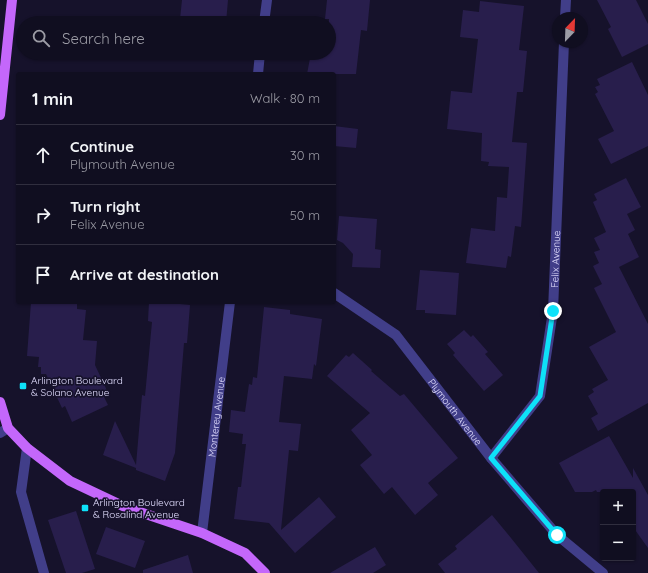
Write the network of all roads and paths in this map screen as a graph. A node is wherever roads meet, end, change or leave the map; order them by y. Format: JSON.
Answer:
{"nodes":[{"id":1,"x":12,"y":0,"type":"edge"},
{"id":2,"x":267,"y":0,"type":"edge"},
{"id":3,"x":566,"y":0,"type":"edge"},
{"id":4,"x":565,"y":12,"type":"edge"},
{"id":5,"x":265,"y":16,"type":"edge"},
{"id":6,"x":564,"y":48,"type":"edge"},
{"id":7,"x":259,"y":60,"type":"edge"},
{"id":8,"x":258,"y":72,"type":"edge"},
{"id":9,"x":0,"y":115,"type":"edge"},
{"id":10,"x":336,"y":294,"type":"edge"},
{"id":11,"x":230,"y":304,"type":"edge"},
{"id":12,"x":0,"y":402,"type":"edge"},
{"id":13,"x":4,"y":430,"type":"edge"},
{"id":14,"x":27,"y":448,"type":"junction"},
{"id":15,"x":491,"y":458,"type":"junction"},
{"id":16,"x":202,"y":533,"type":"junction"},
{"id":17,"x":44,"y":573,"type":"edge"},
{"id":18,"x":265,"y":573,"type":"edge"},
{"id":19,"x":603,"y":573,"type":"edge"}],
"edges":[{"from":1,"to":9,"type":"main road"},
{"from":2,"to":5,"type":"street"},
{"from":3,"to":4,"type":"street"},
{"from":6,"to":15,"type":"street","name":"Felix Avenue"},
{"from":7,"to":8,"type":"street"},
{"from":10,"to":15,"type":"street","name":"Plymouth Avenue"},
{"from":11,"to":16,"type":"street","name":"Monterey Avenue"},
{"from":12,"to":13,"type":"main road"},
{"from":13,"to":14,"type":"main road"},
{"from":14,"to":16,"type":"main road"},
{"from":14,"to":17,"type":"street"},
{"from":15,"to":19,"type":"street","name":"Plymouth Avenue"},
{"from":16,"to":18,"type":"main road"}]}
